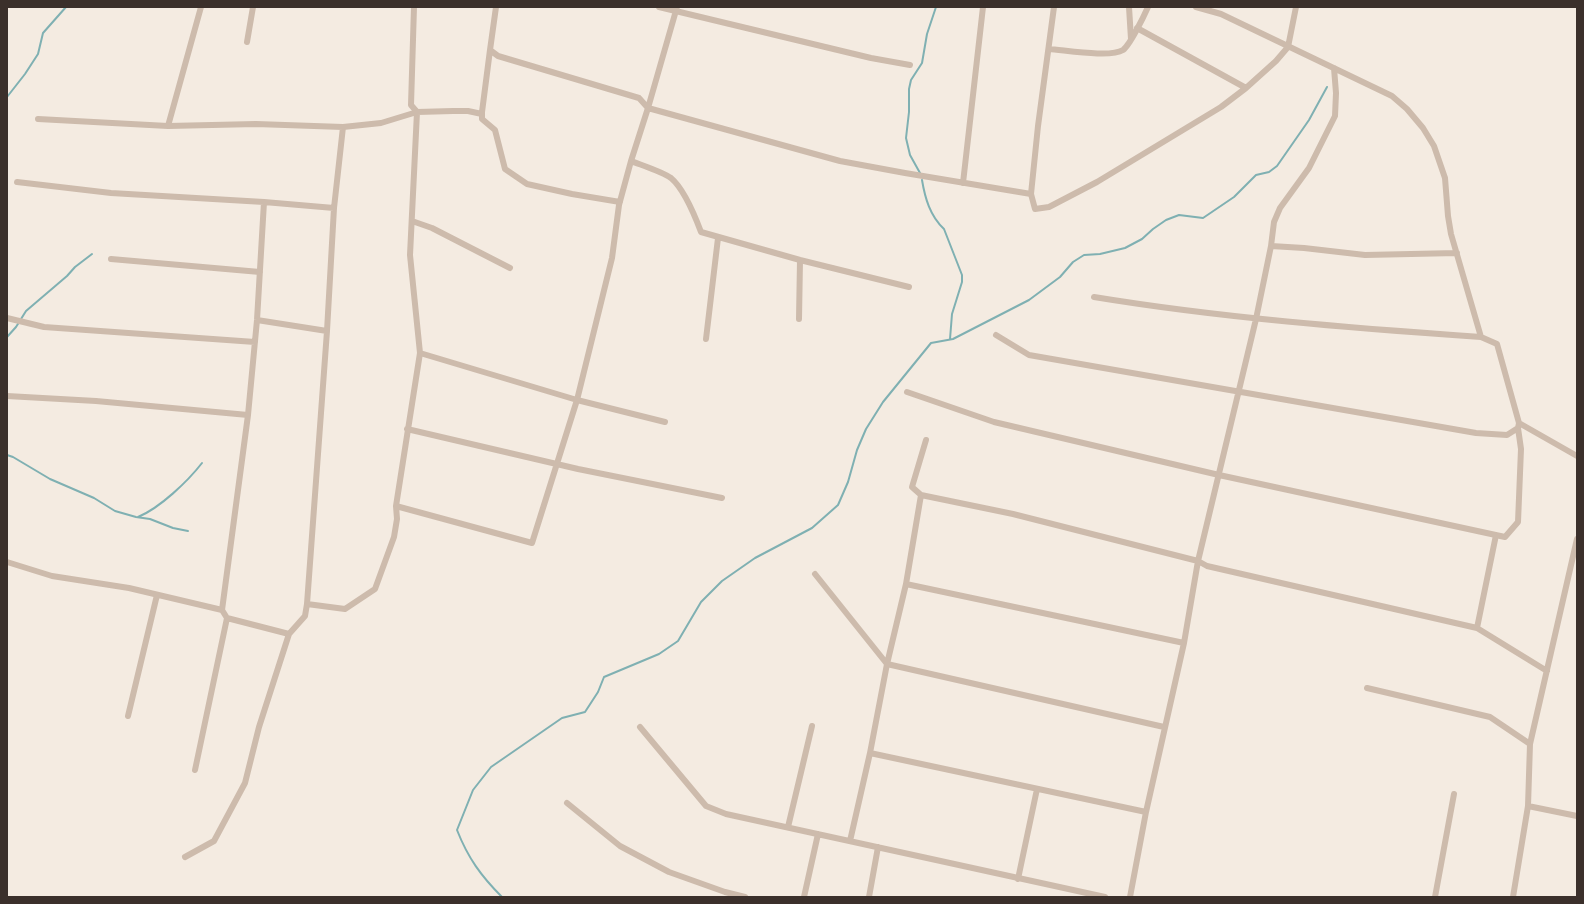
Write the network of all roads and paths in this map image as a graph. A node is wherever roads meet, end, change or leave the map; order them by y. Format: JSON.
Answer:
{"nodes":[{"id":1,"x":201,"y":7,"type":"edge"},
{"id":2,"x":254,"y":7,"type":"edge"},
{"id":3,"x":414,"y":7,"type":"edge"},
{"id":4,"x":496,"y":7,"type":"edge"},
{"id":5,"x":660,"y":7,"type":"edge"},
{"id":6,"x":983,"y":7,"type":"edge"},
{"id":7,"x":1054,"y":7,"type":"edge"},
{"id":8,"x":1129,"y":7,"type":"edge"},
{"id":9,"x":1148,"y":7,"type":"edge"},
{"id":10,"x":1196,"y":7,"type":"edge"},
{"id":11,"x":1223,"y":7,"type":"edge"},
{"id":12,"x":1296,"y":7,"type":"edge"},
{"id":13,"x":676,"y":9,"type":"edge"},
{"id":14,"x":1221,"y":14,"type":"junction"},
{"id":15,"x":1137,"y":28,"type":"junction"},
{"id":16,"x":1131,"y":39,"type":"junction"},
{"id":17,"x":247,"y":42,"type":"dead end"},
{"id":18,"x":1288,"y":47,"type":"junction"},
{"id":19,"x":1049,"y":49,"type":"junction"},
{"id":20,"x":490,"y":50,"type":"junction"},
{"id":21,"x":910,"y":65,"type":"dead end"},
{"id":22,"x":1334,"y":68,"type":"junction"},
{"id":23,"x":1246,"y":88,"type":"junction"},
{"id":24,"x":648,"y":108,"type":"junction"},
{"id":25,"x":417,"y":112,"type":"junction"},
{"id":26,"x":482,"y":114,"type":"junction"},
{"id":27,"x":38,"y":119,"type":"dead end"},
{"id":28,"x":168,"y":126,"type":"junction"},
{"id":29,"x":343,"y":127,"type":"junction"},
{"id":30,"x":631,"y":161,"type":"junction"},
{"id":31,"x":17,"y":182,"type":"dead end"},
{"id":32,"x":963,"y":183,"type":"junction"},
{"id":33,"x":1031,"y":194,"type":"junction"},
{"id":34,"x":264,"y":202,"type":"junction"},
{"id":35,"x":620,"y":202,"type":"junction"},
{"id":36,"x":334,"y":208,"type":"junction"},
{"id":37,"x":412,"y":221,"type":"junction"},
{"id":38,"x":718,"y":238,"type":"junction"},
{"id":39,"x":1271,"y":246,"type":"junction"},
{"id":40,"x":1457,"y":253,"type":"junction"},
{"id":41,"x":111,"y":259,"type":"dead end"},
{"id":42,"x":800,"y":260,"type":"junction"},
{"id":43,"x":510,"y":268,"type":"dead end"},
{"id":44,"x":260,"y":272,"type":"junction"},
{"id":45,"x":908,"y":287,"type":"dead end"},
{"id":46,"x":1094,"y":297,"type":"dead end"},
{"id":47,"x":7,"y":318,"type":"edge"},
{"id":48,"x":799,"y":319,"type":"dead end"},
{"id":49,"x":1256,"y":319,"type":"junction"},
{"id":50,"x":257,"y":320,"type":"junction"},
{"id":51,"x":327,"y":331,"type":"junction"},
{"id":52,"x":996,"y":335,"type":"dead end"},
{"id":53,"x":1481,"y":336,"type":"junction"},
{"id":54,"x":706,"y":339,"type":"dead end"},
{"id":55,"x":255,"y":342,"type":"junction"},
{"id":56,"x":420,"y":353,"type":"junction"},
{"id":57,"x":1239,"y":391,"type":"junction"},
{"id":58,"x":907,"y":392,"type":"dead end"},
{"id":59,"x":7,"y":396,"type":"edge"},
{"id":60,"x":577,"y":400,"type":"junction"},
{"id":61,"x":248,"y":415,"type":"junction"},
{"id":62,"x":665,"y":422,"type":"dead end"},
{"id":63,"x":1518,"y":425,"type":"junction"},
{"id":64,"x":407,"y":430,"type":"junction"},
{"id":65,"x":926,"y":440,"type":"dead end"},
{"id":66,"x":1577,"y":456,"type":"edge"},
{"id":67,"x":556,"y":464,"type":"junction"},
{"id":68,"x":1219,"y":474,"type":"junction"},
{"id":69,"x":921,"y":495,"type":"junction"},
{"id":70,"x":722,"y":498,"type":"dead end"},
{"id":71,"x":396,"y":506,"type":"junction"},
{"id":72,"x":1496,"y":535,"type":"junction"},
{"id":73,"x":1577,"y":542,"type":"edge"},
{"id":74,"x":1198,"y":561,"type":"junction"},
{"id":75,"x":7,"y":562,"type":"edge"},
{"id":76,"x":815,"y":574,"type":"dead end"},
{"id":77,"x":906,"y":584,"type":"junction"},
{"id":78,"x":157,"y":595,"type":"junction"},
{"id":79,"x":307,"y":604,"type":"junction"},
{"id":80,"x":222,"y":610,"type":"junction"},
{"id":81,"x":227,"y":618,"type":"junction"},
{"id":82,"x":1477,"y":628,"type":"junction"},
{"id":83,"x":289,"y":634,"type":"junction"},
{"id":84,"x":1184,"y":643,"type":"junction"},
{"id":85,"x":887,"y":664,"type":"junction"},
{"id":86,"x":1547,"y":671,"type":"junction"},
{"id":87,"x":1367,"y":688,"type":"dead end"},
{"id":88,"x":128,"y":716,"type":"dead end"},
{"id":89,"x":812,"y":726,"type":"dead end"},
{"id":90,"x":640,"y":727,"type":"dead end"},
{"id":91,"x":1164,"y":727,"type":"junction"},
{"id":92,"x":1530,"y":744,"type":"junction"},
{"id":93,"x":870,"y":753,"type":"junction"},
{"id":94,"x":195,"y":770,"type":"dead end"},
{"id":95,"x":1037,"y":789,"type":"junction"},
{"id":96,"x":1454,"y":794,"type":"dead end"},
{"id":97,"x":567,"y":803,"type":"dead end"},
{"id":98,"x":1528,"y":806,"type":"junction"},
{"id":99,"x":1146,"y":812,"type":"junction"},
{"id":100,"x":1577,"y":816,"type":"edge"},
{"id":101,"x":788,"y":827,"type":"junction"},
{"id":102,"x":818,"y":834,"type":"junction"},
{"id":103,"x":850,"y":841,"type":"junction"},
{"id":104,"x":878,"y":847,"type":"junction"},
{"id":105,"x":185,"y":857,"type":"dead end"},
{"id":106,"x":1018,"y":879,"type":"junction"},
{"id":107,"x":745,"y":897,"type":"edge"},
{"id":108,"x":804,"y":897,"type":"edge"},
{"id":109,"x":869,"y":897,"type":"edge"},
{"id":110,"x":1106,"y":897,"type":"edge"},
{"id":111,"x":1130,"y":897,"type":"edge"},
{"id":112,"x":1435,"y":897,"type":"edge"},
{"id":113,"x":1513,"y":897,"type":"edge"}],
"edges":[{"from":1,"to":28,"type":"street"},
{"from":2,"to":17,"type":"street"},
{"from":3,"to":25,"type":"street"},
{"from":4,"to":20,"type":"street"},
{"from":5,"to":13,"type":"street"},
{"from":6,"to":32,"type":"street"},
{"from":7,"to":19,"type":"street"},
{"from":8,"to":16,"type":"street"},
{"from":9,"to":15,"type":"street"},
{"from":10,"to":14,"type":"street"},
{"from":11,"to":14,"type":"street"},
{"from":12,"to":18,"type":"street"},
{"from":13,"to":21,"type":"street"},
{"from":13,"to":24,"type":"street"},
{"from":14,"to":18,"type":"street"},
{"from":15,"to":16,"type":"street"},
{"from":15,"to":23,"type":"street"},
{"from":16,"to":19,"type":"street"},
{"from":18,"to":22,"type":"street"},
{"from":18,"to":23,"type":"street"},
{"from":19,"to":33,"type":"street"},
{"from":20,"to":24,"type":"street"},
{"from":20,"to":26,"type":"street"},
{"from":22,"to":39,"type":"street"},
{"from":22,"to":40,"type":"street"},
{"from":23,"to":33,"type":"street"},
{"from":24,"to":30,"type":"street"},
{"from":24,"to":32,"type":"street"},
{"from":25,"to":26,"type":"street"},
{"from":25,"to":29,"type":"street"},
{"from":25,"to":37,"type":"street"},
{"from":26,"to":35,"type":"street"},
{"from":27,"to":28,"type":"street"},
{"from":28,"to":29,"type":"street"},
{"from":29,"to":36,"type":"street"},
{"from":30,"to":35,"type":"street"},
{"from":30,"to":38,"type":"street"},
{"from":31,"to":34,"type":"street"},
{"from":32,"to":33,"type":"street"},
{"from":34,"to":36,"type":"street"},
{"from":34,"to":44,"type":"street"},
{"from":35,"to":60,"type":"street"},
{"from":36,"to":51,"type":"street"},
{"from":37,"to":43,"type":"street"},
{"from":37,"to":56,"type":"street"},
{"from":38,"to":42,"type":"street"},
{"from":38,"to":54,"type":"street"},
{"from":39,"to":40,"type":"street"},
{"from":39,"to":49,"type":"street"},
{"from":40,"to":53,"type":"street"},
{"from":41,"to":44,"type":"street"},
{"from":42,"to":45,"type":"street"},
{"from":42,"to":48,"type":"street"},
{"from":44,"to":50,"type":"street"},
{"from":46,"to":49,"type":"street"},
{"from":47,"to":55,"type":"street"},
{"from":49,"to":53,"type":"street"},
{"from":49,"to":57,"type":"street"},
{"from":50,"to":51,"type":"street"},
{"from":50,"to":55,"type":"street"},
{"from":51,"to":79,"type":"street"},
{"from":52,"to":57,"type":"street"},
{"from":53,"to":63,"type":"street"},
{"from":55,"to":61,"type":"street"},
{"from":56,"to":60,"type":"street"},
{"from":56,"to":64,"type":"street"},
{"from":57,"to":63,"type":"street"},
{"from":57,"to":68,"type":"street"},
{"from":58,"to":68,"type":"street"},
{"from":59,"to":61,"type":"street"},
{"from":60,"to":62,"type":"street"},
{"from":60,"to":67,"type":"street"},
{"from":61,"to":80,"type":"street"},
{"from":63,"to":66,"type":"street"},
{"from":63,"to":72,"type":"street"},
{"from":64,"to":67,"type":"street"},
{"from":64,"to":71,"type":"street"},
{"from":65,"to":69,"type":"street"},
{"from":67,"to":70,"type":"street"},
{"from":67,"to":71,"type":"street"},
{"from":68,"to":72,"type":"street"},
{"from":68,"to":74,"type":"street"},
{"from":69,"to":74,"type":"street"},
{"from":69,"to":77,"type":"street"},
{"from":71,"to":79,"type":"street"},
{"from":72,"to":82,"type":"street"},
{"from":73,"to":86,"type":"street"},
{"from":74,"to":82,"type":"street"},
{"from":74,"to":84,"type":"street"},
{"from":75,"to":78,"type":"street"},
{"from":76,"to":85,"type":"street"},
{"from":77,"to":84,"type":"street"},
{"from":77,"to":85,"type":"street"},
{"from":78,"to":80,"type":"street"},
{"from":78,"to":88,"type":"street"},
{"from":79,"to":83,"type":"street"},
{"from":80,"to":81,"type":"street"},
{"from":81,"to":83,"type":"street"},
{"from":81,"to":94,"type":"street"},
{"from":82,"to":86,"type":"street"},
{"from":83,"to":105,"type":"street"},
{"from":84,"to":91,"type":"street"},
{"from":85,"to":91,"type":"street"},
{"from":85,"to":93,"type":"street"},
{"from":86,"to":92,"type":"street"},
{"from":87,"to":92,"type":"street"},
{"from":89,"to":101,"type":"street"},
{"from":90,"to":101,"type":"street"},
{"from":91,"to":99,"type":"street"},
{"from":92,"to":98,"type":"street"},
{"from":93,"to":95,"type":"street"},
{"from":93,"to":103,"type":"street"},
{"from":95,"to":99,"type":"street"},
{"from":95,"to":106,"type":"street"},
{"from":96,"to":112,"type":"street"},
{"from":97,"to":107,"type":"street"},
{"from":98,"to":100,"type":"street"},
{"from":98,"to":113,"type":"street"},
{"from":99,"to":111,"type":"street"},
{"from":101,"to":102,"type":"street"},
{"from":102,"to":103,"type":"street"},
{"from":102,"to":108,"type":"street"},
{"from":103,"to":104,"type":"street"},
{"from":104,"to":106,"type":"street"},
{"from":104,"to":109,"type":"street"},
{"from":106,"to":110,"type":"street"}]}
